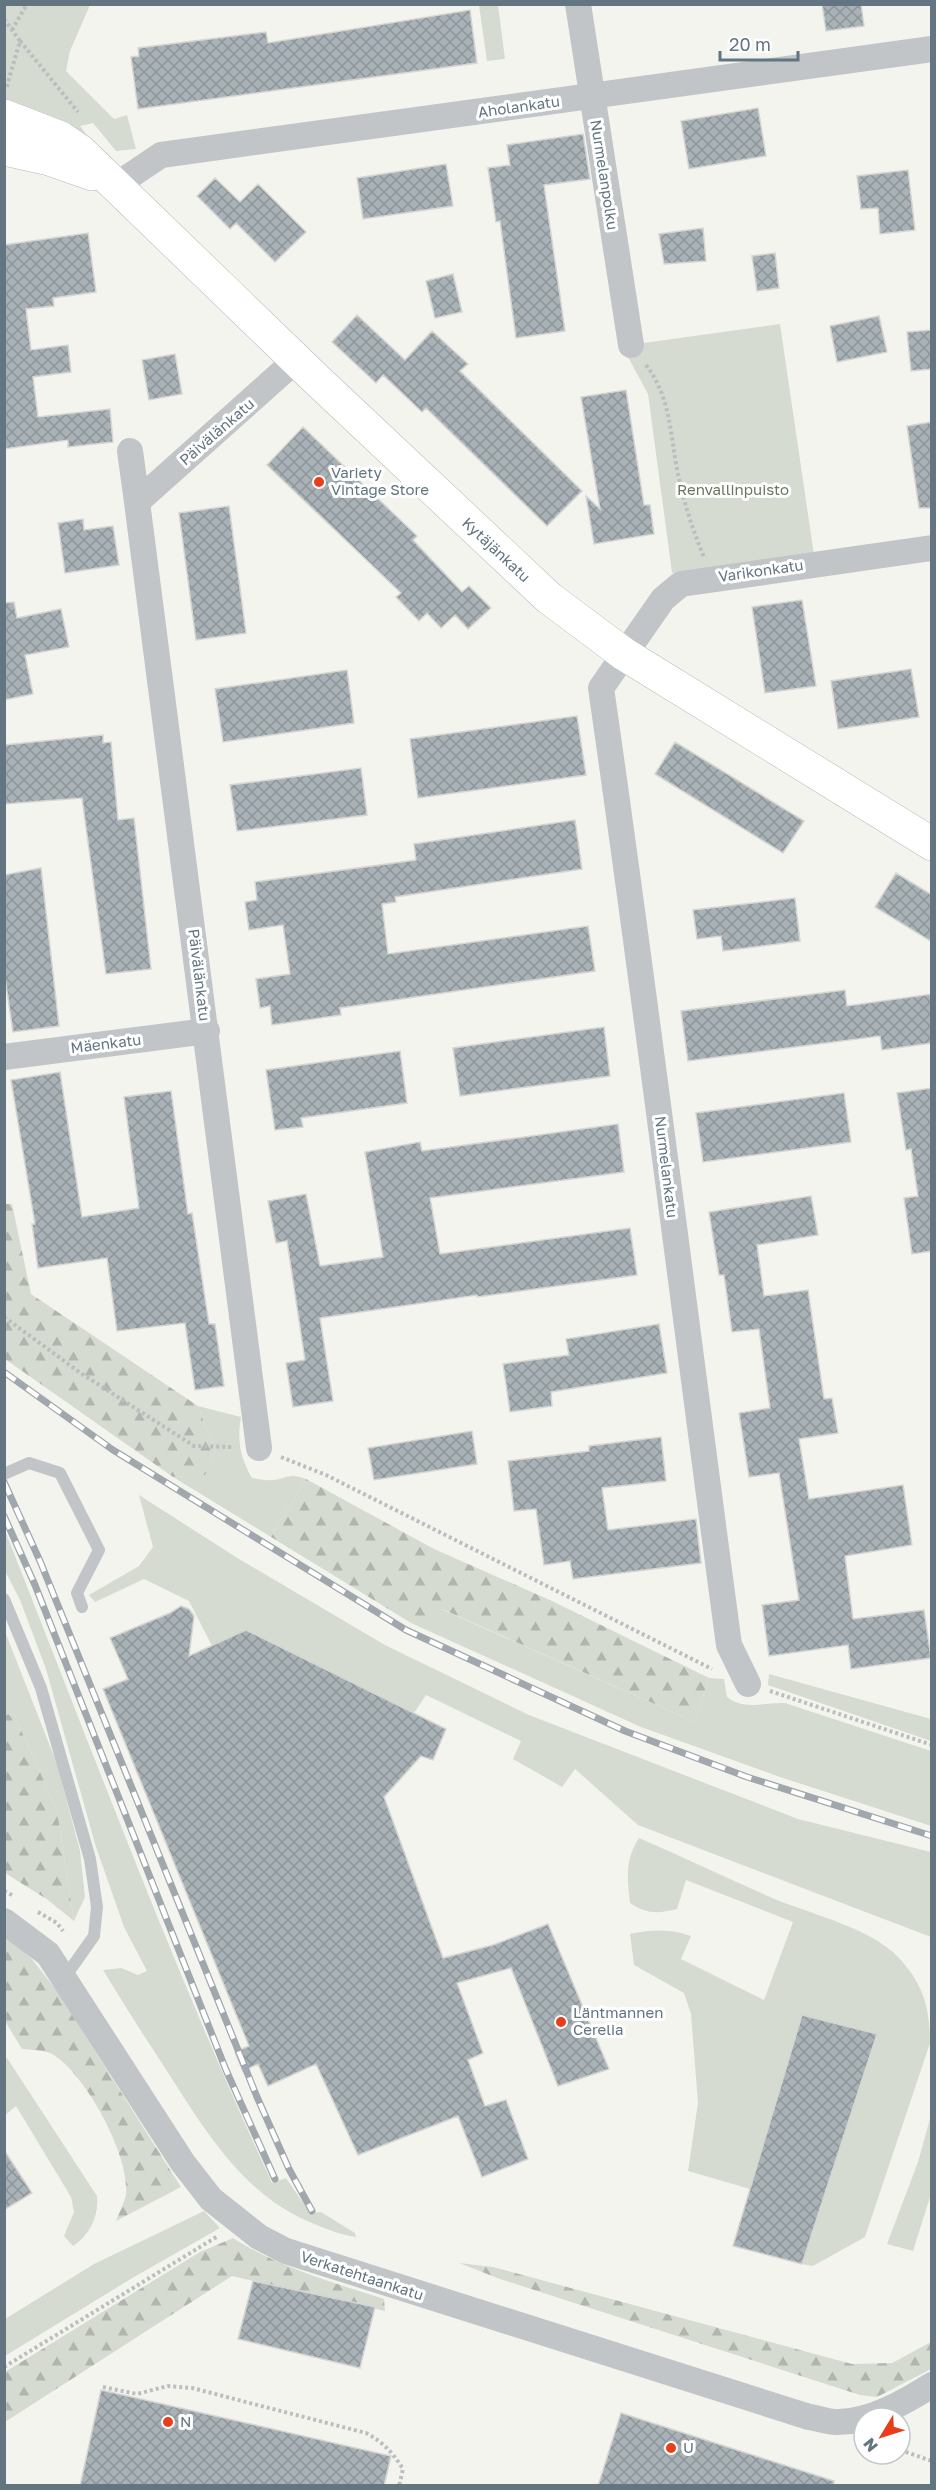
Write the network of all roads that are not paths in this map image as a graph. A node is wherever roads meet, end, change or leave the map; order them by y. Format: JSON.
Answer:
{"nodes":[{"id":1,"x":578,"y":4,"type":"edge"},
{"id":2,"x":932,"y":49,"type":"edge"},
{"id":3,"x":592,"y":97,"type":"junction"},
{"id":4,"x":4,"y":116,"type":"edge"},
{"id":5,"x":4,"y":149,"type":"edge"},
{"id":6,"x":115,"y":186,"type":"junction"},
{"id":7,"x":631,"y":345,"type":"road end"},
{"id":8,"x":296,"y":360,"type":"junction"},
{"id":9,"x":130,"y":451,"type":"dead end"},
{"id":10,"x":137,"y":502,"type":"junction"},
{"id":11,"x":932,"y":548,"type":"edge"},
{"id":12,"x":624,"y":654,"type":"junction"},
{"id":13,"x":932,"y":844,"type":"edge"},
{"id":14,"x":207,"y":1031,"type":"junction"},
{"id":15,"x":4,"y":1057,"type":"edge"},
{"id":16,"x":259,"y":1448,"type":"road end"},
{"id":17,"x":4,"y":1474,"type":"edge"},
{"id":18,"x":4,"y":1599,"type":"edge"},
{"id":19,"x":82,"y":1607,"type":"dead end"},
{"id":20,"x":748,"y":1684,"type":"road end"},
{"id":21,"x":4,"y":1921,"type":"edge"},
{"id":22,"x":64,"y":1977,"type":"junction"},
{"id":23,"x":932,"y":2385,"type":"edge"}],
"edges":[{"from":1,"to":3,"type":"street","name":"Nurmelanpolku"},
{"from":2,"to":3,"type":"street","name":"Aholankatu"},
{"from":3,"to":6,"type":"street","name":"Aholankatu"},
{"from":3,"to":7,"type":"street","name":"Nurmelanpolku"},
{"from":4,"to":6,"type":"street","name":"Kytäjänkatu"},
{"from":5,"to":6,"type":"street","name":"Kytäjänkatu"},
{"from":6,"to":8,"type":"street","name":"Kytäjänkatu"},
{"from":8,"to":10,"type":"street","name":"Päivälänkatu"},
{"from":8,"to":12,"type":"street","name":"Kytäjänkatu"},
{"from":9,"to":10,"type":"street","name":"Päivälänkatu"},
{"from":10,"to":14,"type":"street","name":"Päivälänkatu"},
{"from":11,"to":12,"type":"street","name":"Varikonkatu"},
{"from":12,"to":13,"type":"street","name":"Kytäjänkatu"},
{"from":12,"to":20,"type":"street","name":"Nurmelankatu"},
{"from":14,"to":15,"type":"street","name":"Mäenkatu"},
{"from":14,"to":16,"type":"street","name":"Päivälänkatu"},
{"from":17,"to":19,"type":"lane"},
{"from":18,"to":22,"type":"lane"},
{"from":21,"to":22,"type":"street","name":"Verkatehtaankatu"},
{"from":22,"to":23,"type":"street","name":"Verkatehtaankatu"}]}
